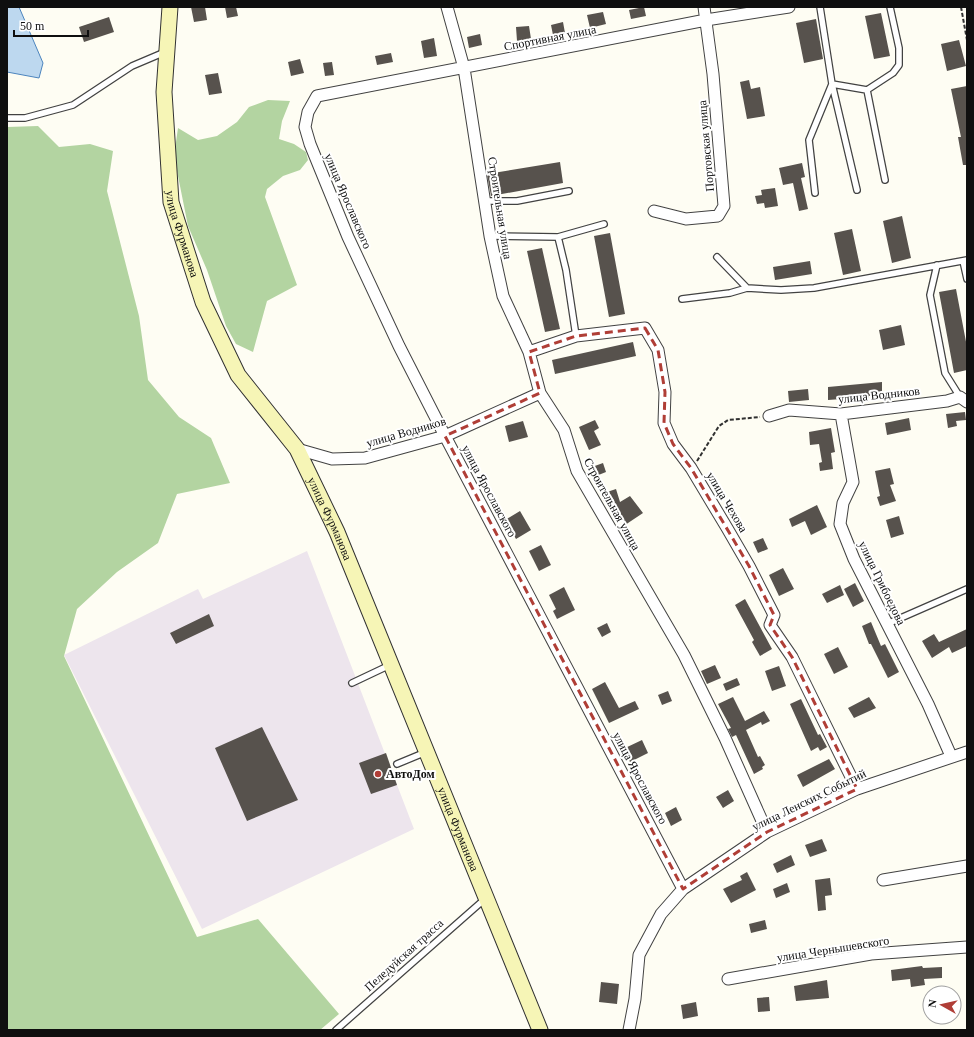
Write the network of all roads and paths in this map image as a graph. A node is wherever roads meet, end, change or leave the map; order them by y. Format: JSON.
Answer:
{"nodes":[{"id":1,"x":170,"y":7,"type":"edge"},
{"id":2,"x":447,"y":7,"type":"edge"},
{"id":3,"x":704,"y":7,"type":"edge"},
{"id":4,"x":789,"y":7,"type":"edge"},
{"id":5,"x":820,"y":7,"type":"edge"},
{"id":6,"x":890,"y":7,"type":"edge"},
{"id":7,"x":961,"y":7,"type":"edge"},
{"id":8,"x":706,"y":20,"type":"junction"},
{"id":9,"x":967,"y":40,"type":"edge"},
{"id":10,"x":167,"y":51,"type":"junction"},
{"id":11,"x":464,"y":68,"type":"junction"},
{"id":12,"x":832,"y":84,"type":"junction"},
{"id":13,"x":867,"y":90,"type":"junction"},
{"id":14,"x":317,"y":96,"type":"joint"},
{"id":15,"x":7,"y":118,"type":"edge"},
{"id":16,"x":885,"y":180,"type":"dead end"},
{"id":17,"x":857,"y":190,"type":"dead end"},
{"id":18,"x":569,"y":192,"type":"dead end"},
{"id":19,"x":815,"y":193,"type":"dead end"},
{"id":20,"x":485,"y":201,"type":"junction"},
{"id":21,"x":654,"y":211,"type":"dead end"},
{"id":22,"x":604,"y":224,"type":"dead end"},
{"id":23,"x":490,"y":236,"type":"junction"},
{"id":24,"x":558,"y":237,"type":"junction"},
{"id":25,"x":716,"y":257,"type":"dead end"},
{"id":26,"x":965,"y":260,"type":"edge"},
{"id":27,"x":937,"y":265,"type":"junction"},
{"id":28,"x":967,"y":279,"type":"edge"},
{"id":29,"x":747,"y":288,"type":"junction"},
{"id":30,"x":682,"y":299,"type":"dead end"},
{"id":31,"x":576,"y":336,"type":"junction"},
{"id":32,"x":529,"y":352,"type":"junction"},
{"id":33,"x":540,"y":393,"type":"junction"},
{"id":34,"x":964,"y":399,"type":"edge"},
{"id":35,"x":841,"y":414,"type":"junction"},
{"id":36,"x":769,"y":416,"type":"joint"},
{"id":37,"x":445,"y":436,"type":"junction"},
{"id":38,"x":297,"y":449,"type":"junction"},
{"id":39,"x":691,"y":468,"type":"junction"},
{"id":40,"x":967,"y":589,"type":"edge"},
{"id":41,"x":887,"y":624,"type":"junction"},
{"id":42,"x":391,"y":664,"type":"junction"},
{"id":43,"x":352,"y":683,"type":"dead end"},
{"id":44,"x":427,"y":752,"type":"junction"},
{"id":45,"x":967,"y":752,"type":"edge"},
{"id":46,"x":951,"y":756,"type":"junction"},
{"id":47,"x":397,"y":764,"type":"dead end"},
{"id":48,"x":857,"y":789,"type":"junction"},
{"id":49,"x":767,"y":832,"type":"junction"},
{"id":50,"x":967,"y":866,"type":"edge"},
{"id":51,"x":883,"y":880,"type":"dead end"},
{"id":52,"x":683,"y":889,"type":"junction"},
{"id":53,"x":486,"y":897,"type":"junction"},
{"id":54,"x":967,"y":947,"type":"edge"},
{"id":55,"x":728,"y":979,"type":"dead end"},
{"id":56,"x":336,"y":1030,"type":"edge"},
{"id":57,"x":540,"y":1030,"type":"edge"},
{"id":58,"x":629,"y":1030,"type":"edge"}],
"edges":[{"from":1,"to":10,"type":"main road","name":"улица Фурманова"},
{"from":2,"to":11,"type":"street","name":"Строительная улица"},
{"from":3,"to":8,"type":"street","name":"Портовская улица"},
{"from":4,"to":8,"type":"street","name":"Спортивная улица"},
{"from":5,"to":12,"type":"lane"},
{"from":6,"to":13,"type":"lane"},
{"from":7,"to":9,"type":"path"},
{"from":8,"to":11,"type":"street","name":"Спортивная улица"},
{"from":8,"to":21,"type":"street","name":"Портовская улица"},
{"from":10,"to":15,"type":"lane"},
{"from":10,"to":38,"type":"main road","name":"улица Фурманова"},
{"from":11,"to":14,"type":"street","name":"Спортивная улица"},
{"from":11,"to":20,"type":"street","name":"Строительная улица"},
{"from":12,"to":13,"type":"lane"},
{"from":12,"to":17,"type":"lane"},
{"from":12,"to":19,"type":"lane"},
{"from":13,"to":16,"type":"lane"},
{"from":14,"to":37,"type":"street","name":"улица Ярославского"},
{"from":18,"to":20,"type":"lane"},
{"from":20,"to":23,"type":"street","name":"Строительная улица"},
{"from":22,"to":24,"type":"lane"},
{"from":23,"to":24,"type":"lane"},
{"from":23,"to":32,"type":"street","name":"Строительная улица"},
{"from":24,"to":31,"type":"lane"},
{"from":25,"to":29,"type":"lane"},
{"from":26,"to":27,"type":"lane"},
{"from":26,"to":28,"type":"lane"},
{"from":27,"to":29,"type":"lane"},
{"from":27,"to":34,"type":"lane"},
{"from":29,"to":30,"type":"lane"},
{"from":31,"to":32,"type":"street","name":"улица Чехова"},
{"from":31,"to":39,"type":"street","name":"улица Чехова"},
{"from":32,"to":33,"type":"street","name":"Строительная улица"},
{"from":33,"to":37,"type":"street","name":"улица Водников"},
{"from":33,"to":49,"type":"street","name":"Строительная улица"},
{"from":34,"to":35,"type":"street","name":"улица Водников"},
{"from":35,"to":36,"type":"street","name":"улица Водников"},
{"from":35,"to":41,"type":"street","name":"улица Грибоедова"},
{"from":36,"to":39,"type":"path"},
{"from":37,"to":38,"type":"street","name":"улица Водников"},
{"from":37,"to":52,"type":"street","name":"улица Ярославского"},
{"from":38,"to":42,"type":"main road","name":"улица Фурманова"},
{"from":39,"to":48,"type":"street","name":"улица Чехова"},
{"from":40,"to":41,"type":"lane"},
{"from":41,"to":46,"type":"street","name":"улица Грибоедова"},
{"from":42,"to":43,"type":"lane"},
{"from":42,"to":44,"type":"main road","name":"улица Фурманова"},
{"from":44,"to":47,"type":"lane"},
{"from":44,"to":53,"type":"main road","name":"улица Фурманова"},
{"from":45,"to":46,"type":"street","name":"улица Ленских Событий"},
{"from":46,"to":48,"type":"street","name":"улица Ленских Событий"},
{"from":48,"to":49,"type":"street","name":"улица Ленских Событий"},
{"from":49,"to":52,"type":"street","name":"улица Ленских Событий"},
{"from":50,"to":51,"type":"street"},
{"from":52,"to":58,"type":"street","name":"улица Ленских Событий"},
{"from":53,"to":56,"type":"lane","name":"Пеледуйская трасса"},
{"from":53,"to":57,"type":"main road","name":"улица Фурманова"},
{"from":54,"to":55,"type":"street","name":"улица Чернышевского"}]}
